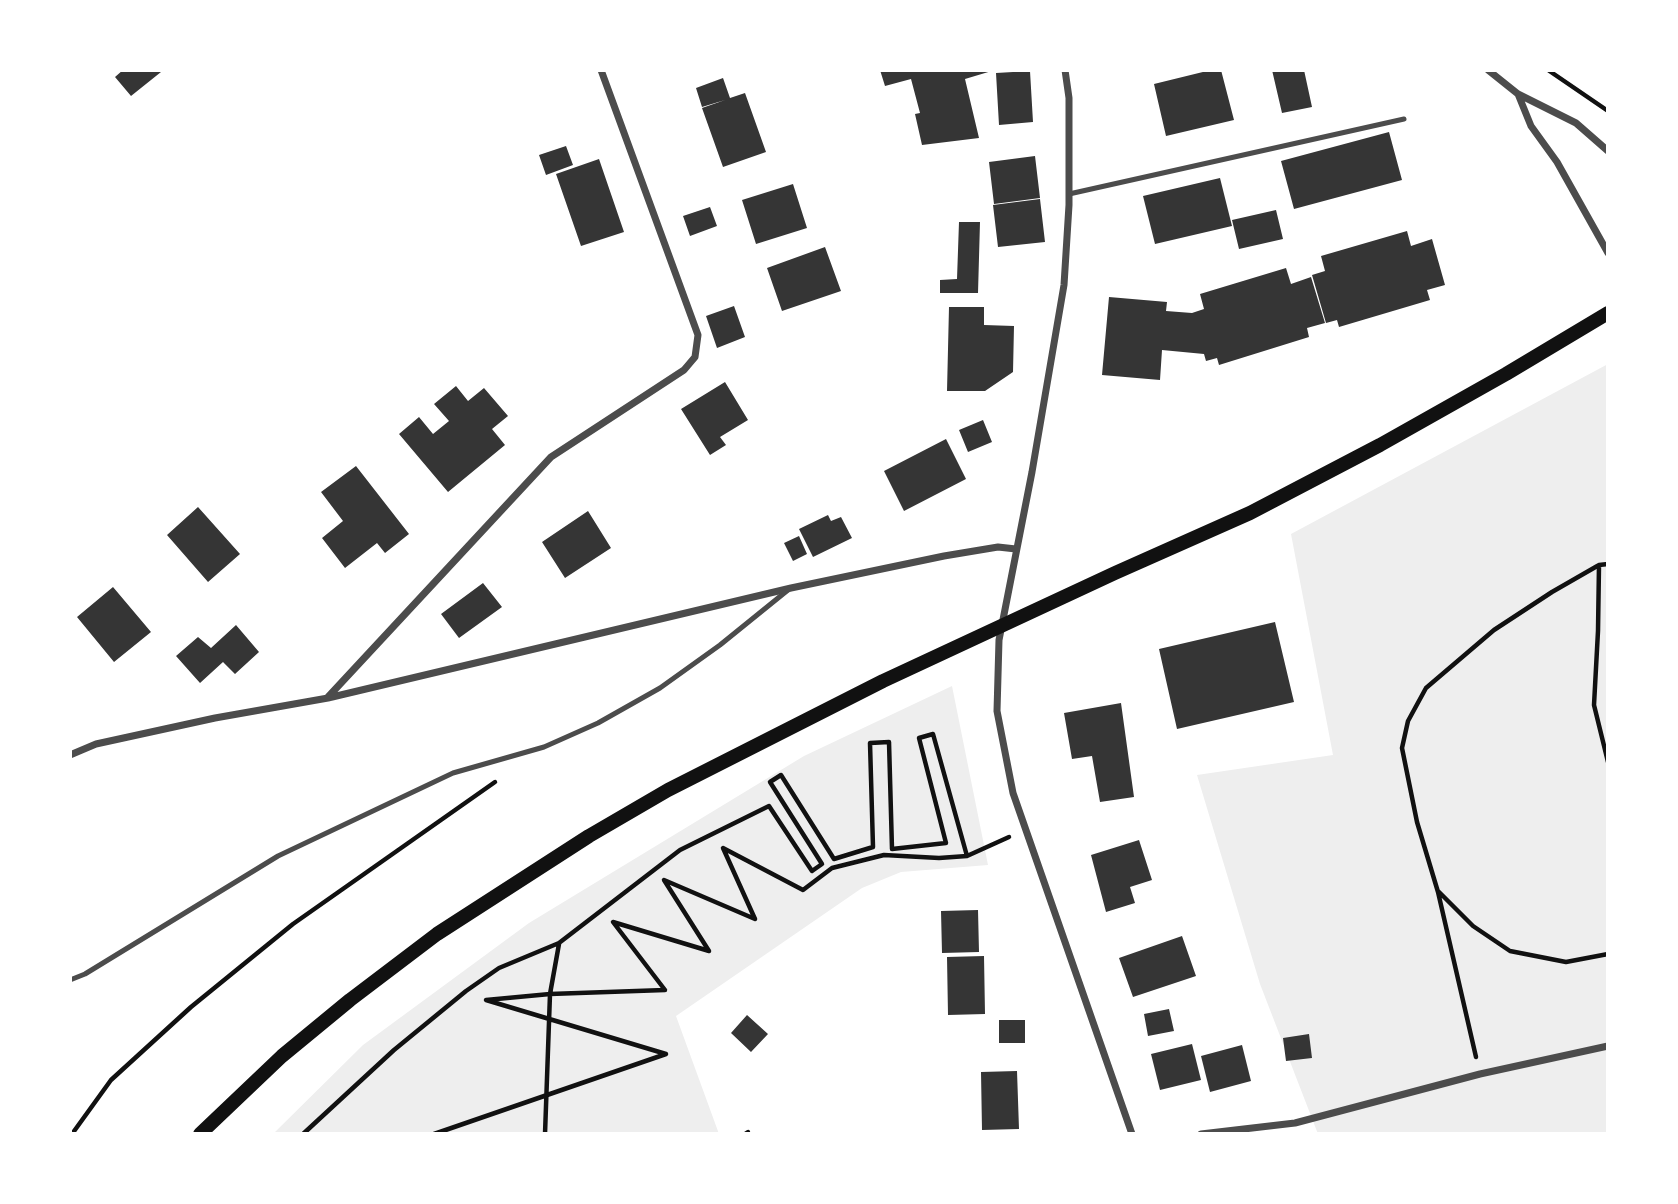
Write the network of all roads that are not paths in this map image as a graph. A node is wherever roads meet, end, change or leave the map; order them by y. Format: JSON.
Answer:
{"nodes":[{"id":1,"x":601,"y":70,"type":"edge"},
{"id":2,"x":1065,"y":70,"type":"edge"},
{"id":3,"x":1488,"y":70,"type":"edge"},
{"id":4,"x":1518,"y":94,"type":"junction"},
{"id":5,"x":1404,"y":119,"type":"dead end"},
{"id":6,"x":1608,"y":151,"type":"edge"},
{"id":7,"x":1069,"y":194,"type":"junction"},
{"id":8,"x":1608,"y":254,"type":"edge"},
{"id":9,"x":1608,"y":313,"type":"edge"},
{"id":10,"x":1016,"y":549,"type":"junction"},
{"id":11,"x":791,"y":588,"type":"junction"},
{"id":12,"x":328,"y":698,"type":"junction"},
{"id":13,"x":70,"y":755,"type":"edge"},
{"id":14,"x":70,"y":981,"type":"edge"},
{"id":15,"x":1608,"y":1046,"type":"edge"},
{"id":16,"x":200,"y":1134,"type":"edge"},
{"id":17,"x":1132,"y":1134,"type":"edge"},
{"id":18,"x":1201,"y":1134,"type":"edge"}],
"edges":[{"from":1,"to":12,"type":"street"},
{"from":2,"to":7,"type":"street"},
{"from":3,"to":4,"type":"street"},
{"from":4,"to":6,"type":"street"},
{"from":4,"to":8,"type":"street"},
{"from":5,"to":7,"type":"lane"},
{"from":7,"to":10,"type":"street"},
{"from":9,"to":16,"type":"main road"},
{"from":10,"to":11,"type":"street"},
{"from":10,"to":17,"type":"street"},
{"from":11,"to":12,"type":"street"},
{"from":11,"to":14,"type":"lane"},
{"from":12,"to":13,"type":"street"},
{"from":15,"to":18,"type":"street"}]}
